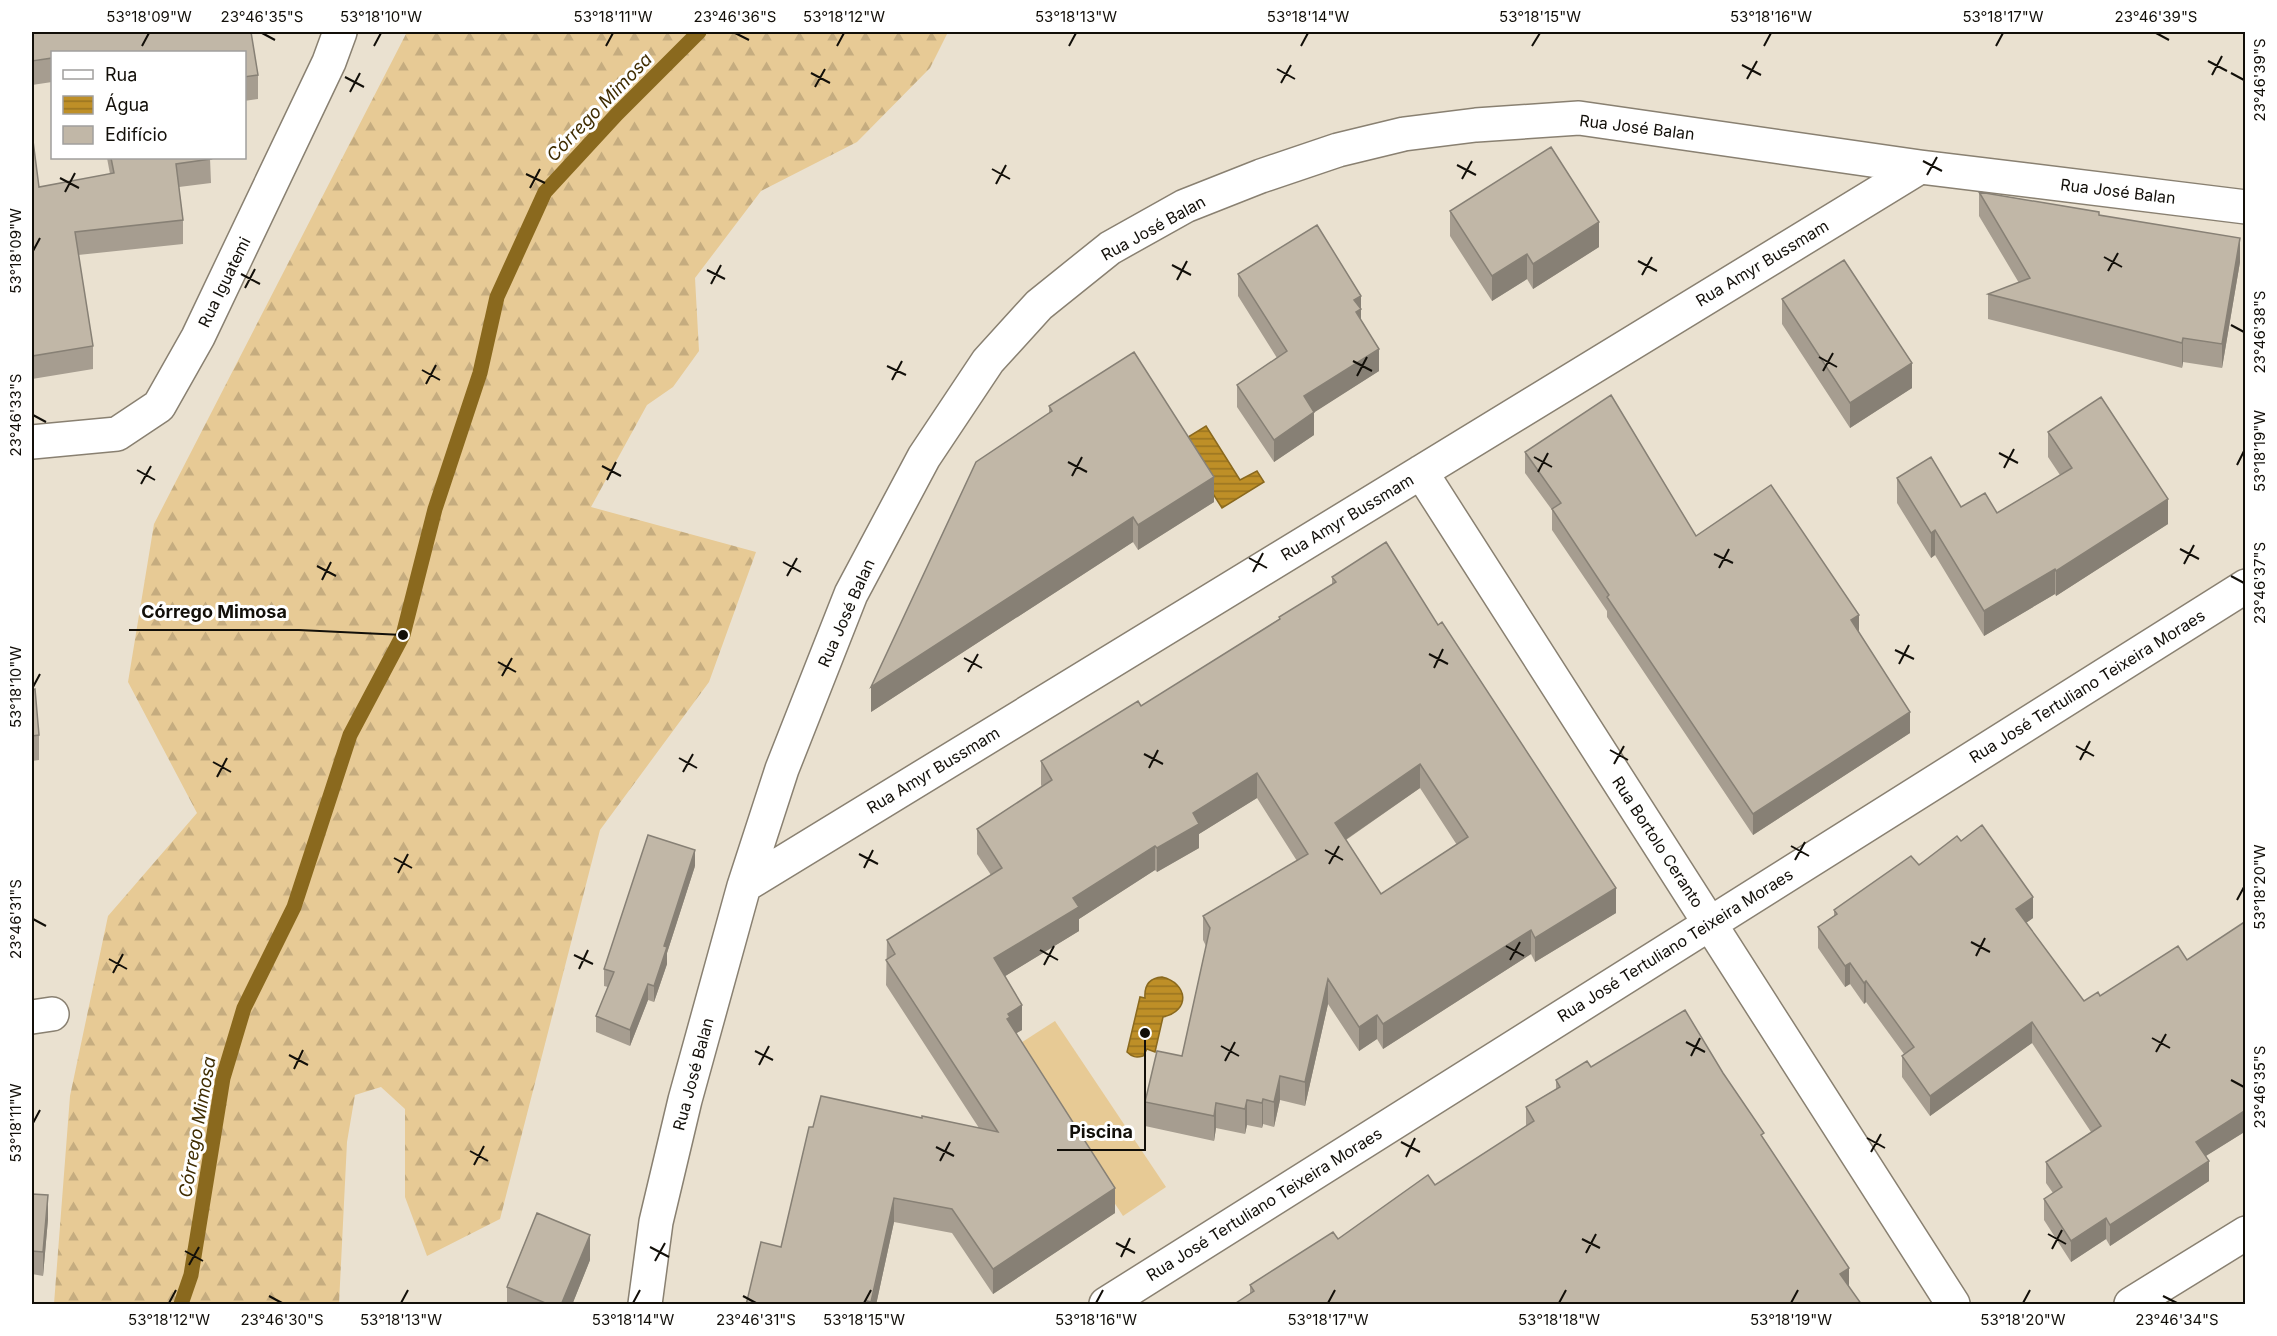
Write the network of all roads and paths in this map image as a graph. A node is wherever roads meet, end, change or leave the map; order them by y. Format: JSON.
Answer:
{"nodes":[{"id":1,"x":340,"y":32,"type":"edge"},
{"id":2,"x":1920,"y":167,"type":"junction"},
{"id":3,"x":2246,"y":207,"type":"edge"},
{"id":4,"x":32,"y":442,"type":"edge"},
{"id":5,"x":1421,"y":472,"type":"junction"},
{"id":6,"x":2246,"y":586,"type":"edge"},
{"id":7,"x":744,"y":886,"type":"junction"},
{"id":8,"x":1710,"y":923,"type":"junction"},
{"id":9,"x":2246,"y":1233,"type":"edge"},
{"id":10,"x":645,"y":1305,"type":"edge"},
{"id":11,"x":1106,"y":1305,"type":"edge"},
{"id":12,"x":1953,"y":1305,"type":"edge"},
{"id":13,"x":2131,"y":1305,"type":"edge"}],
"edges":[{"from":1,"to":4,"type":"street","name":"Rua Iguatemi"},
{"from":2,"to":3,"type":"street","name":"Rua José Balan"},
{"from":2,"to":5,"type":"street","name":"Rua Amyr Bussmam"},
{"from":2,"to":7,"type":"street","name":"Rua José Balan"},
{"from":5,"to":7,"type":"street","name":"Rua Amyr Bussmam"},
{"from":5,"to":8,"type":"street","name":"Rua Bortolo Ceranto"},
{"from":6,"to":8,"type":"street","name":"Rua José Tertuliano Teixeira Moraes"},
{"from":7,"to":10,"type":"street","name":"Rua José Balan"},
{"from":8,"to":11,"type":"street","name":"Rua José Tertuliano Teixeira Moraes"},
{"from":8,"to":12,"type":"street","name":"Rua Bortolo Ceranto"},
{"from":9,"to":13,"type":"street"}]}
